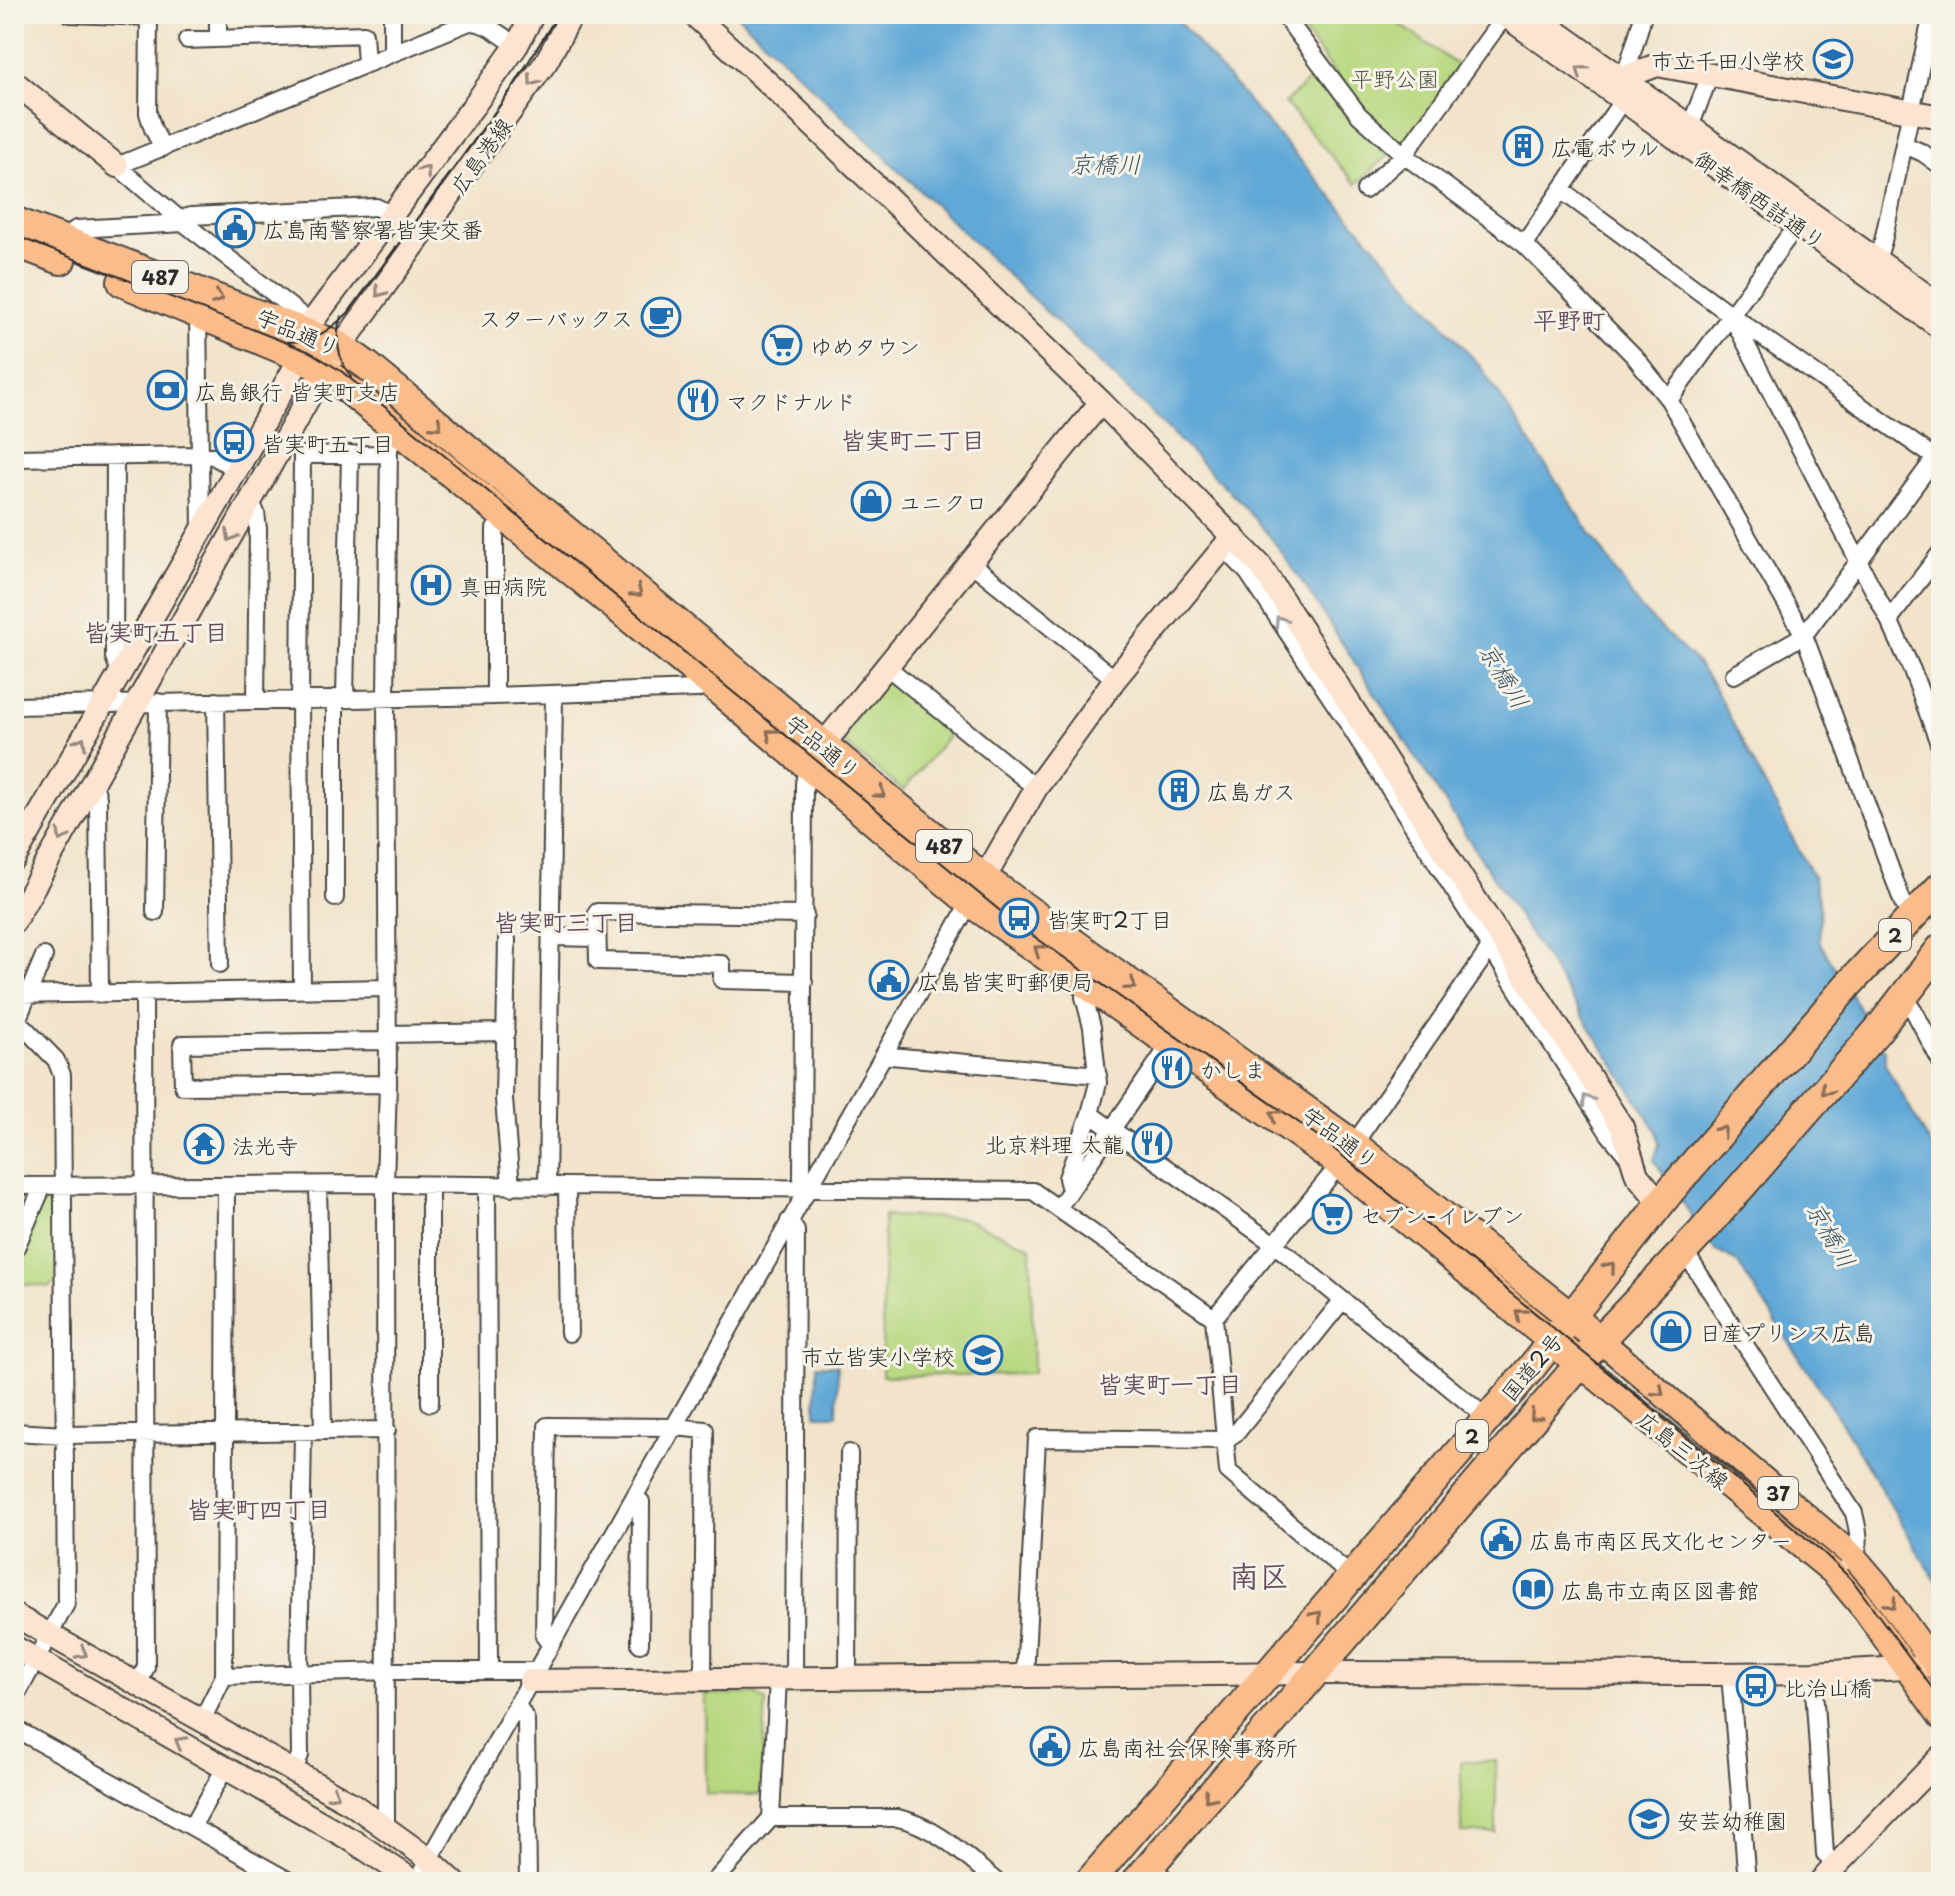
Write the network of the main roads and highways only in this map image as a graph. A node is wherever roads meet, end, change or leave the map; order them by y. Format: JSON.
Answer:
{"nodes":[{"id":1,"x":14,"y":221,"type":"edge"},
{"id":2,"x":14,"y":242,"type":"edge"},
{"id":3,"x":310,"y":345,"type":"junction"},
{"id":4,"x":814,"y":755,"type":"junction"},
{"id":5,"x":1941,"y":886,"type":"edge"},
{"id":6,"x":977,"y":890,"type":"junction"},
{"id":7,"x":1941,"y":948,"type":"edge"},
{"id":8,"x":1178,"y":1033,"type":"junction"},
{"id":9,"x":1347,"y":1154,"type":"junction"},
{"id":10,"x":1571,"y":1318,"type":"junction"},
{"id":11,"x":1600,"y":1340,"type":"junction"},
{"id":12,"x":1553,"y":1342,"type":"junction"},
{"id":13,"x":1580,"y":1364,"type":"junction"},
{"id":14,"x":1938,"y":1670,"type":"edge"},
{"id":15,"x":1941,"y":1717,"type":"edge"},
{"id":16,"x":1152,"y":1877,"type":"edge"},
{"id":17,"x":1089,"y":1882,"type":"edge"}],
"edges":[{"from":1,"to":3,"type":"highway","name":"宇品通り","number":"487","one_way":true},
{"from":2,"to":3,"type":"highway","name":"宇品通り","number":"487"},
{"from":4,"to":3,"type":"highway","name":"宇品通り","number":"487","one_way":true},
{"from":3,"to":4,"type":"highway","name":"宇品通り","number":"487","one_way":true},
{"from":4,"to":6,"type":"highway","name":"宇品通り","number":"487"},
{"from":10,"to":5,"type":"highway","name":"国道2号","number":"2","one_way":true},
{"from":6,"to":8,"type":"highway","name":"宇品通り","number":"487","one_way":true},
{"from":8,"to":6,"type":"highway","name":"宇品通り","number":"487","one_way":true},
{"from":7,"to":11,"type":"highway","name":"国道2号","number":"2","one_way":true},
{"from":8,"to":9,"type":"highway","name":"宇品通り","number":"487"},
{"from":9,"to":10,"type":"highway","name":"宇品通り","number":"487"},
{"from":12,"to":9,"type":"highway","name":"宇品通り","number":"487","one_way":true},
{"from":10,"to":11,"type":"highway","name":"宇品通り","number":"487"},
{"from":10,"to":12,"type":"highway","name":"国道2号","number":"2"},
{"from":11,"to":13,"type":"highway","name":"国道2号","number":"2"},
{"from":11,"to":14,"type":"main road","name":"広島三次線","number":"37","one_way":true},
{"from":12,"to":13,"type":"highway","name":"宇品通り","number":"487"},
{"from":17,"to":12,"type":"highway","name":"国道2号","number":"2","one_way":true},
{"from":13,"to":15,"type":"main road","name":"広島三次線","number":"37"},
{"from":13,"to":16,"type":"highway","name":"国道2号","number":"2","one_way":true}]}
